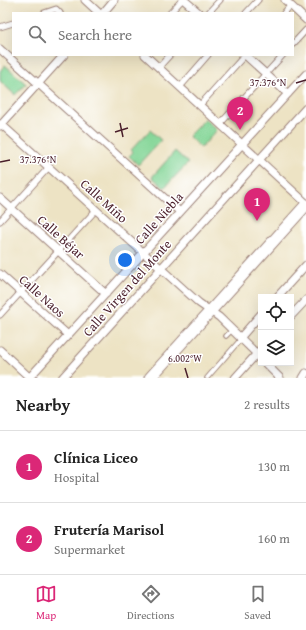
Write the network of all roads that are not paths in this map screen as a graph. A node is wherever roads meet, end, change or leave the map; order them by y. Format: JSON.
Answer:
{"nodes":[{"id":1,"x":85,"y":0,"type":"edge"},
{"id":2,"x":114,"y":0,"type":"edge"},
{"id":3,"x":183,"y":0,"type":"edge"},
{"id":4,"x":220,"y":0,"type":"edge"},
{"id":5,"x":258,"y":0,"type":"edge"},
{"id":6,"x":285,"y":0,"type":"edge"},
{"id":7,"x":290,"y":6,"type":"junction"},
{"id":8,"x":47,"y":12,"type":"edge"},
{"id":9,"x":59,"y":12,"type":"edge"},
{"id":10,"x":98,"y":12,"type":"edge"},
{"id":11,"x":104,"y":12,"type":"edge"},
{"id":12,"x":171,"y":12,"type":"edge"},
{"id":13,"x":198,"y":12,"type":"edge"},
{"id":14,"x":209,"y":12,"type":"edge"},
{"id":15,"x":247,"y":12,"type":"edge"},
{"id":16,"x":285,"y":12,"type":"edge"},
{"id":17,"x":306,"y":20,"type":"edge"},
{"id":18,"x":12,"y":23,"type":"edge"},
{"id":19,"x":0,"y":27,"type":"edge"},
{"id":20,"x":306,"y":30,"type":"edge"},
{"id":21,"x":294,"y":43,"type":"edge"},
{"id":22,"x":0,"y":49,"type":"edge"},
{"id":23,"x":63,"y":56,"type":"edge"},
{"id":24,"x":146,"y":56,"type":"edge"},
{"id":25,"x":169,"y":56,"type":"edge"},
{"id":26,"x":207,"y":56,"type":"edge"},
{"id":27,"x":244,"y":56,"type":"edge"},
{"id":28,"x":246,"y":56,"type":"edge"},
{"id":29,"x":282,"y":56,"type":"edge"},
{"id":30,"x":158,"y":68,"type":"junction"},
{"id":31,"x":266,"y":74,"type":"junction"},
{"id":32,"x":306,"y":74,"type":"edge"},
{"id":33,"x":39,"y":83,"type":"junction"},
{"id":34,"x":180,"y":87,"type":"junction"},
{"id":35,"x":288,"y":94,"type":"junction"},
{"id":36,"x":200,"y":105,"type":"junction"},
{"id":37,"x":306,"y":108,"type":"edge"},
{"id":38,"x":220,"y":124,"type":"junction"},
{"id":39,"x":1,"y":125,"type":"edge"},
{"id":40,"x":242,"y":144,"type":"junction"},
{"id":41,"x":259,"y":160,"type":"junction"},
{"id":42,"x":49,"y":167,"type":"junction"},
{"id":43,"x":0,"y":198,"type":"edge"},
{"id":44,"x":306,"y":204,"type":"edge"},
{"id":45,"x":11,"y":208,"type":"junction"},
{"id":46,"x":96,"y":210,"type":"junction"},
{"id":47,"x":180,"y":212,"type":"junction"},
{"id":48,"x":0,"y":221,"type":"edge"},
{"id":49,"x":58,"y":251,"type":"junction"},
{"id":50,"x":143,"y":252,"type":"junction"},
{"id":51,"x":306,"y":265,"type":"edge"},
{"id":52,"x":161,"y":268,"type":"junction"},
{"id":53,"x":0,"y":274,"type":"edge"},
{"id":54,"x":21,"y":292,"type":"junction"},
{"id":55,"x":106,"y":294,"type":"junction"},
{"id":56,"x":280,"y":294,"type":"edge"},
{"id":57,"x":306,"y":300,"type":"edge"},
{"id":58,"x":210,"y":311,"type":"junction"},
{"id":59,"x":294,"y":313,"type":"edge"},
{"id":60,"x":0,"y":315,"type":"edge"},
{"id":61,"x":258,"y":318,"type":"edge"},
{"id":62,"x":232,"y":330,"type":"junction"},
{"id":63,"x":68,"y":335,"type":"junction"},
{"id":64,"x":226,"y":336,"type":"dead end"},
{"id":65,"x":241,"y":338,"type":"junction"},
{"id":66,"x":0,"y":350,"type":"edge"},
{"id":67,"x":258,"y":352,"type":"edge"},
{"id":68,"x":258,"y":356,"type":"edge"},
{"id":69,"x":269,"y":366,"type":"edge"},
{"id":70,"x":306,"y":373,"type":"edge"},
{"id":71,"x":30,"y":378,"type":"edge"},
{"id":72,"x":62,"y":378,"type":"edge"},
{"id":73,"x":150,"y":378,"type":"edge"},
{"id":74,"x":207,"y":378,"type":"edge"},
{"id":75,"x":235,"y":378,"type":"edge"},
{"id":76,"x":280,"y":378,"type":"edge"},
{"id":77,"x":303,"y":378,"type":"edge"}],
"edges":[{"from":1,"to":10,"type":"street"},
{"from":2,"to":11,"type":"street"},
{"from":3,"to":12,"type":"street"},
{"from":3,"to":13,"type":"street"},
{"from":4,"to":14,"type":"street"},
{"from":5,"to":15,"type":"street"},
{"from":6,"to":7,"type":"street"},
{"from":7,"to":16,"type":"street"},
{"from":7,"to":17,"type":"street"},
{"from":8,"to":9,"type":"street"},
{"from":18,"to":19,"type":"street"},
{"from":20,"to":21,"type":"street"},
{"from":22,"to":33,"type":"street"},
{"from":23,"to":33,"type":"street"},
{"from":24,"to":30,"type":"street"},
{"from":25,"to":30,"type":"street"},
{"from":26,"to":34,"type":"street"},
{"from":27,"to":36,"type":"street"},
{"from":28,"to":31,"type":"street"},
{"from":29,"to":31,"type":"street"},
{"from":30,"to":34,"type":"street"},
{"from":31,"to":35,"type":"street"},
{"from":31,"to":38,"type":"street"},
{"from":32,"to":35,"type":"street","name":"Calle Niebla"},
{"from":33,"to":39,"type":"street"},
{"from":33,"to":47,"type":"street"},
{"from":34,"to":36,"type":"street"},
{"from":35,"to":40,"type":"street","name":"Calle Niebla"},
{"from":36,"to":38,"type":"street"},
{"from":37,"to":41,"type":"street","name":"Calle Virgen del Monte"},
{"from":38,"to":40,"type":"street"},
{"from":39,"to":42,"type":"street","name":"Calle Miño"},
{"from":40,"to":41,"type":"street"},
{"from":40,"to":47,"type":"street","name":"Calle Niebla"},
{"from":41,"to":44,"type":"street"},
{"from":41,"to":52,"type":"street","name":"Calle Virgen del Monte"},
{"from":42,"to":45,"type":"street"},
{"from":42,"to":46,"type":"street","name":"Calle Miño"},
{"from":43,"to":45,"type":"street","name":"Calle Béjar"},
{"from":44,"to":58,"type":"main road"},
{"from":45,"to":48,"type":"street"},
{"from":45,"to":49,"type":"street","name":"Calle Béjar"},
{"from":46,"to":49,"type":"street"},
{"from":46,"to":50,"type":"street","name":"Calle Miño"},
{"from":47,"to":50,"type":"street","name":"Calle Niebla"},
{"from":49,"to":54,"type":"street"},
{"from":49,"to":55,"type":"street","name":"Calle Béjar"},
{"from":50,"to":52,"type":"street","name":"Calle Miño"},
{"from":50,"to":55,"type":"street","name":"Calle Niebla"},
{"from":51,"to":56,"type":"street"},
{"from":52,"to":58,"type":"street","name":"Calle Miño"},
{"from":52,"to":72,"type":"street","name":"Calle Virgen del Monte"},
{"from":53,"to":54,"type":"street","name":"Calle Naos"},
{"from":54,"to":60,"type":"street"},
{"from":54,"to":63,"type":"street","name":"Calle Naos"},
{"from":55,"to":63,"type":"street","name":"Calle Niebla"},
{"from":57,"to":59,"type":"street"},
{"from":58,"to":62,"type":"street","name":"Calle Miño"},
{"from":58,"to":73,"type":"main road"},
{"from":61,"to":65,"type":"street"},
{"from":62,"to":64,"type":"lane"},
{"from":62,"to":65,"type":"street","name":"Calle Miño"},
{"from":63,"to":71,"type":"street","name":"Calle Niebla"},
{"from":65,"to":67,"type":"street","name":"Calle Miño"},
{"from":65,"to":74,"type":"lane"},
{"from":66,"to":71,"type":"street"},
{"from":68,"to":75,"type":"street"},
{"from":69,"to":76,"type":"street"},
{"from":70,"to":77,"type":"street"}]}
